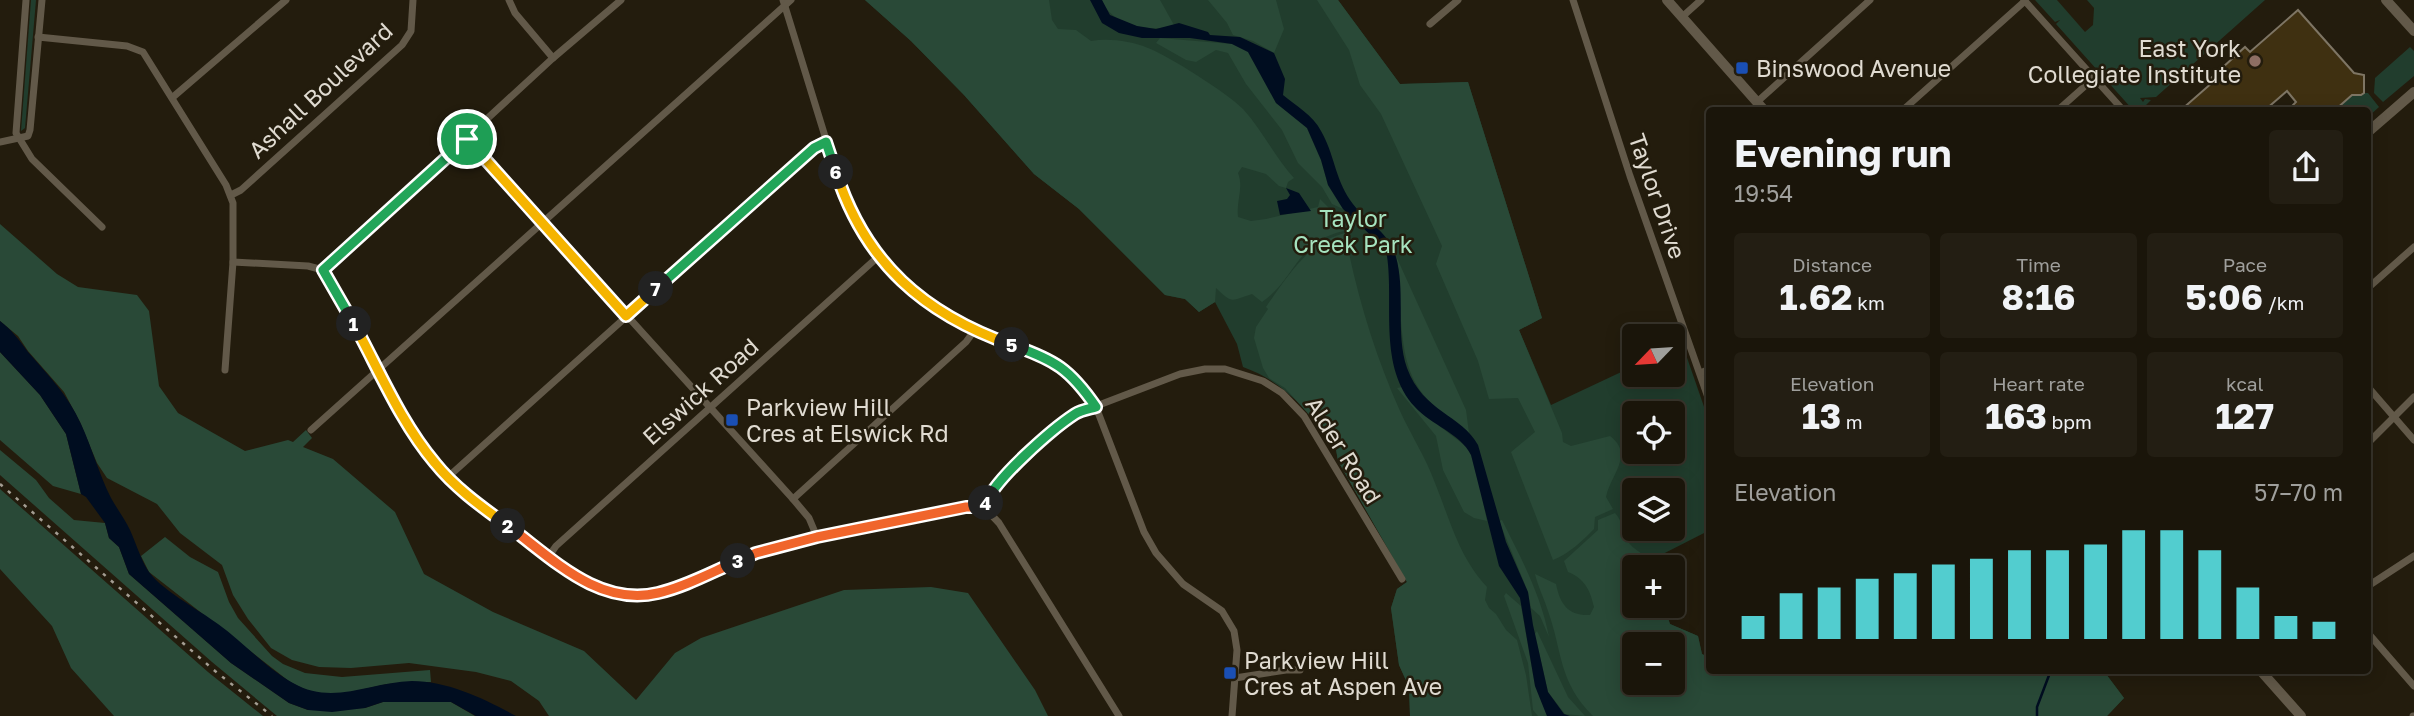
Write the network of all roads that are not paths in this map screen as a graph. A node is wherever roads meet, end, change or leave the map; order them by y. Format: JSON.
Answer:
{"nodes":[{"id":1,"x":26,"y":0,"type":"edge"},
{"id":2,"x":42,"y":0,"type":"edge"},
{"id":3,"x":286,"y":0,"type":"edge"},
{"id":4,"x":414,"y":0,"type":"edge"},
{"id":5,"x":509,"y":0,"type":"edge"},
{"id":6,"x":621,"y":0,"type":"edge"},
{"id":7,"x":791,"y":0,"type":"edge"},
{"id":8,"x":1458,"y":0,"type":"edge"},
{"id":9,"x":1573,"y":0,"type":"edge"},
{"id":10,"x":1667,"y":0,"type":"edge"},
{"id":11,"x":1701,"y":0,"type":"edge"},
{"id":12,"x":1870,"y":0,"type":"edge"},
{"id":13,"x":2025,"y":0,"type":"edge"},
{"id":14,"x":2386,"y":0,"type":"edge"},
{"id":15,"x":784,"y":3,"type":"edge"},
{"id":16,"x":1682,"y":17,"type":"junction"},
{"id":17,"x":1430,"y":24,"type":"dead end"},
{"id":18,"x":2414,"y":32,"type":"edge"},
{"id":19,"x":38,"y":37,"type":"junction"},
{"id":20,"x":553,"y":58,"type":"junction"},
{"id":21,"x":2094,"y":78,"type":"junction"},
{"id":22,"x":2414,"y":92,"type":"edge"},
{"id":23,"x":173,"y":97,"type":"junction"},
{"id":24,"x":1760,"y":106,"type":"edge"},
{"id":25,"x":1906,"y":107,"type":"edge"},
{"id":26,"x":2061,"y":107,"type":"edge"},
{"id":27,"x":2120,"y":107,"type":"edge"},
{"id":28,"x":2371,"y":129,"type":"edge"},
{"id":29,"x":20,"y":138,"type":"junction"},
{"id":30,"x":467,"y":139,"type":"junction"},
{"id":31,"x":0,"y":142,"type":"edge"},
{"id":32,"x":826,"y":142,"type":"junction"},
{"id":33,"x":231,"y":195,"type":"junction"},
{"id":34,"x":544,"y":224,"type":"junction"},
{"id":35,"x":102,"y":227,"type":"dead end"},
{"id":36,"x":2414,"y":247,"type":"edge"},
{"id":37,"x":879,"y":256,"type":"junction"},
{"id":38,"x":233,"y":262,"type":"junction"},
{"id":39,"x":323,"y":270,"type":"junction"},
{"id":40,"x":2371,"y":285,"type":"edge"},
{"id":41,"x":626,"y":316,"type":"junction"},
{"id":42,"x":974,"y":331,"type":"junction"},
{"id":43,"x":225,"y":370,"type":"dead end"},
{"id":44,"x":379,"y":370,"type":"junction"},
{"id":45,"x":1706,"y":371,"type":"edge"},
{"id":46,"x":1700,"y":373,"type":"junction"},
{"id":47,"x":2371,"y":390,"type":"edge"},
{"id":48,"x":1706,"y":391,"type":"edge"},
{"id":49,"x":2414,"y":397,"type":"edge"},
{"id":50,"x":1096,"y":407,"type":"junction"},
{"id":51,"x":710,"y":408,"type":"junction"},
{"id":52,"x":2393,"y":416,"type":"junction"},
{"id":53,"x":311,"y":430,"type":"dead end"},
{"id":54,"x":2371,"y":440,"type":"edge"},
{"id":55,"x":2414,"y":440,"type":"edge"},
{"id":56,"x":447,"y":477,"type":"junction"},
{"id":57,"x":793,"y":499,"type":"junction"},
{"id":58,"x":984,"y":507,"type":"junction"},
{"id":59,"x":817,"y":537,"type":"junction"},
{"id":60,"x":549,"y":556,"type":"junction"},
{"id":61,"x":2414,"y":556,"type":"edge"},
{"id":62,"x":1402,"y":579,"type":"dead end"},
{"id":63,"x":2371,"y":584,"type":"edge"},
{"id":64,"x":2371,"y":636,"type":"edge"},
{"id":65,"x":1300,"y":670,"type":"dead end"},
{"id":66,"x":2264,"y":674,"type":"edge"},
{"id":67,"x":1235,"y":678,"type":"junction"},
{"id":68,"x":2414,"y":685,"type":"edge"},
{"id":69,"x":1119,"y":716,"type":"edge"},
{"id":70,"x":1232,"y":716,"type":"edge"},
{"id":71,"x":2301,"y":716,"type":"edge"}],
"edges":[{"from":1,"to":29,"type":"street"},
{"from":2,"to":19,"type":"street"},
{"from":3,"to":23,"type":"street"},
{"from":4,"to":33,"type":"street","name":"Ashall Boulevard"},
{"from":5,"to":20,"type":"street"},
{"from":6,"to":20,"type":"street"},
{"from":7,"to":15,"type":"street"},
{"from":8,"to":17,"type":"street"},
{"from":9,"to":46,"type":"street","name":"Taylor Drive"},
{"from":10,"to":16,"type":"main road"},
{"from":11,"to":16,"type":"street"},
{"from":12,"to":24,"type":"street"},
{"from":13,"to":21,"type":"street"},
{"from":13,"to":25,"type":"street"},
{"from":14,"to":18,"type":"main road"},
{"from":15,"to":32,"type":"street"},
{"from":15,"to":34,"type":"street"},
{"from":16,"to":24,"type":"main road"},
{"from":19,"to":23,"type":"street"},
{"from":19,"to":29,"type":"street"},
{"from":20,"to":30,"type":"street"},
{"from":21,"to":26,"type":"street"},
{"from":21,"to":27,"type":"street"},
{"from":22,"to":28,"type":"main road"},
{"from":23,"to":33,"type":"street"},
{"from":29,"to":31,"type":"street"},
{"from":29,"to":35,"type":"street"},
{"from":30,"to":34,"type":"street"},
{"from":30,"to":39,"type":"street"},
{"from":32,"to":37,"type":"street"},
{"from":32,"to":41,"type":"street"},
{"from":33,"to":38,"type":"street"},
{"from":34,"to":41,"type":"street"},
{"from":34,"to":44,"type":"street"},
{"from":36,"to":40,"type":"street"},
{"from":37,"to":42,"type":"street"},
{"from":37,"to":51,"type":"street","name":"Elswick Road"},
{"from":38,"to":39,"type":"street"},
{"from":38,"to":43,"type":"street"},
{"from":39,"to":44,"type":"street"},
{"from":41,"to":51,"type":"street"},
{"from":41,"to":56,"type":"street"},
{"from":42,"to":50,"type":"street"},
{"from":42,"to":57,"type":"street"},
{"from":44,"to":53,"type":"street"},
{"from":44,"to":56,"type":"street"},
{"from":45,"to":46,"type":"street"},
{"from":46,"to":48,"type":"street","name":"Taylor Drive"},
{"from":47,"to":52,"type":"street"},
{"from":49,"to":52,"type":"street"},
{"from":50,"to":58,"type":"street","name":"Alder Road"},
{"from":50,"to":62,"type":"street","name":"Alder Road"},
{"from":50,"to":67,"type":"street"},
{"from":51,"to":57,"type":"street"},
{"from":51,"to":60,"type":"street","name":"Elswick Road"},
{"from":52,"to":54,"type":"street"},
{"from":52,"to":55,"type":"street"},
{"from":56,"to":60,"type":"street"},
{"from":57,"to":59,"type":"street"},
{"from":58,"to":59,"type":"street"},
{"from":58,"to":69,"type":"street"},
{"from":59,"to":60,"type":"street"},
{"from":61,"to":63,"type":"street"},
{"from":64,"to":68,"type":"street"},
{"from":65,"to":67,"type":"street"},
{"from":66,"to":71,"type":"main road"},
{"from":67,"to":70,"type":"street"}]}
